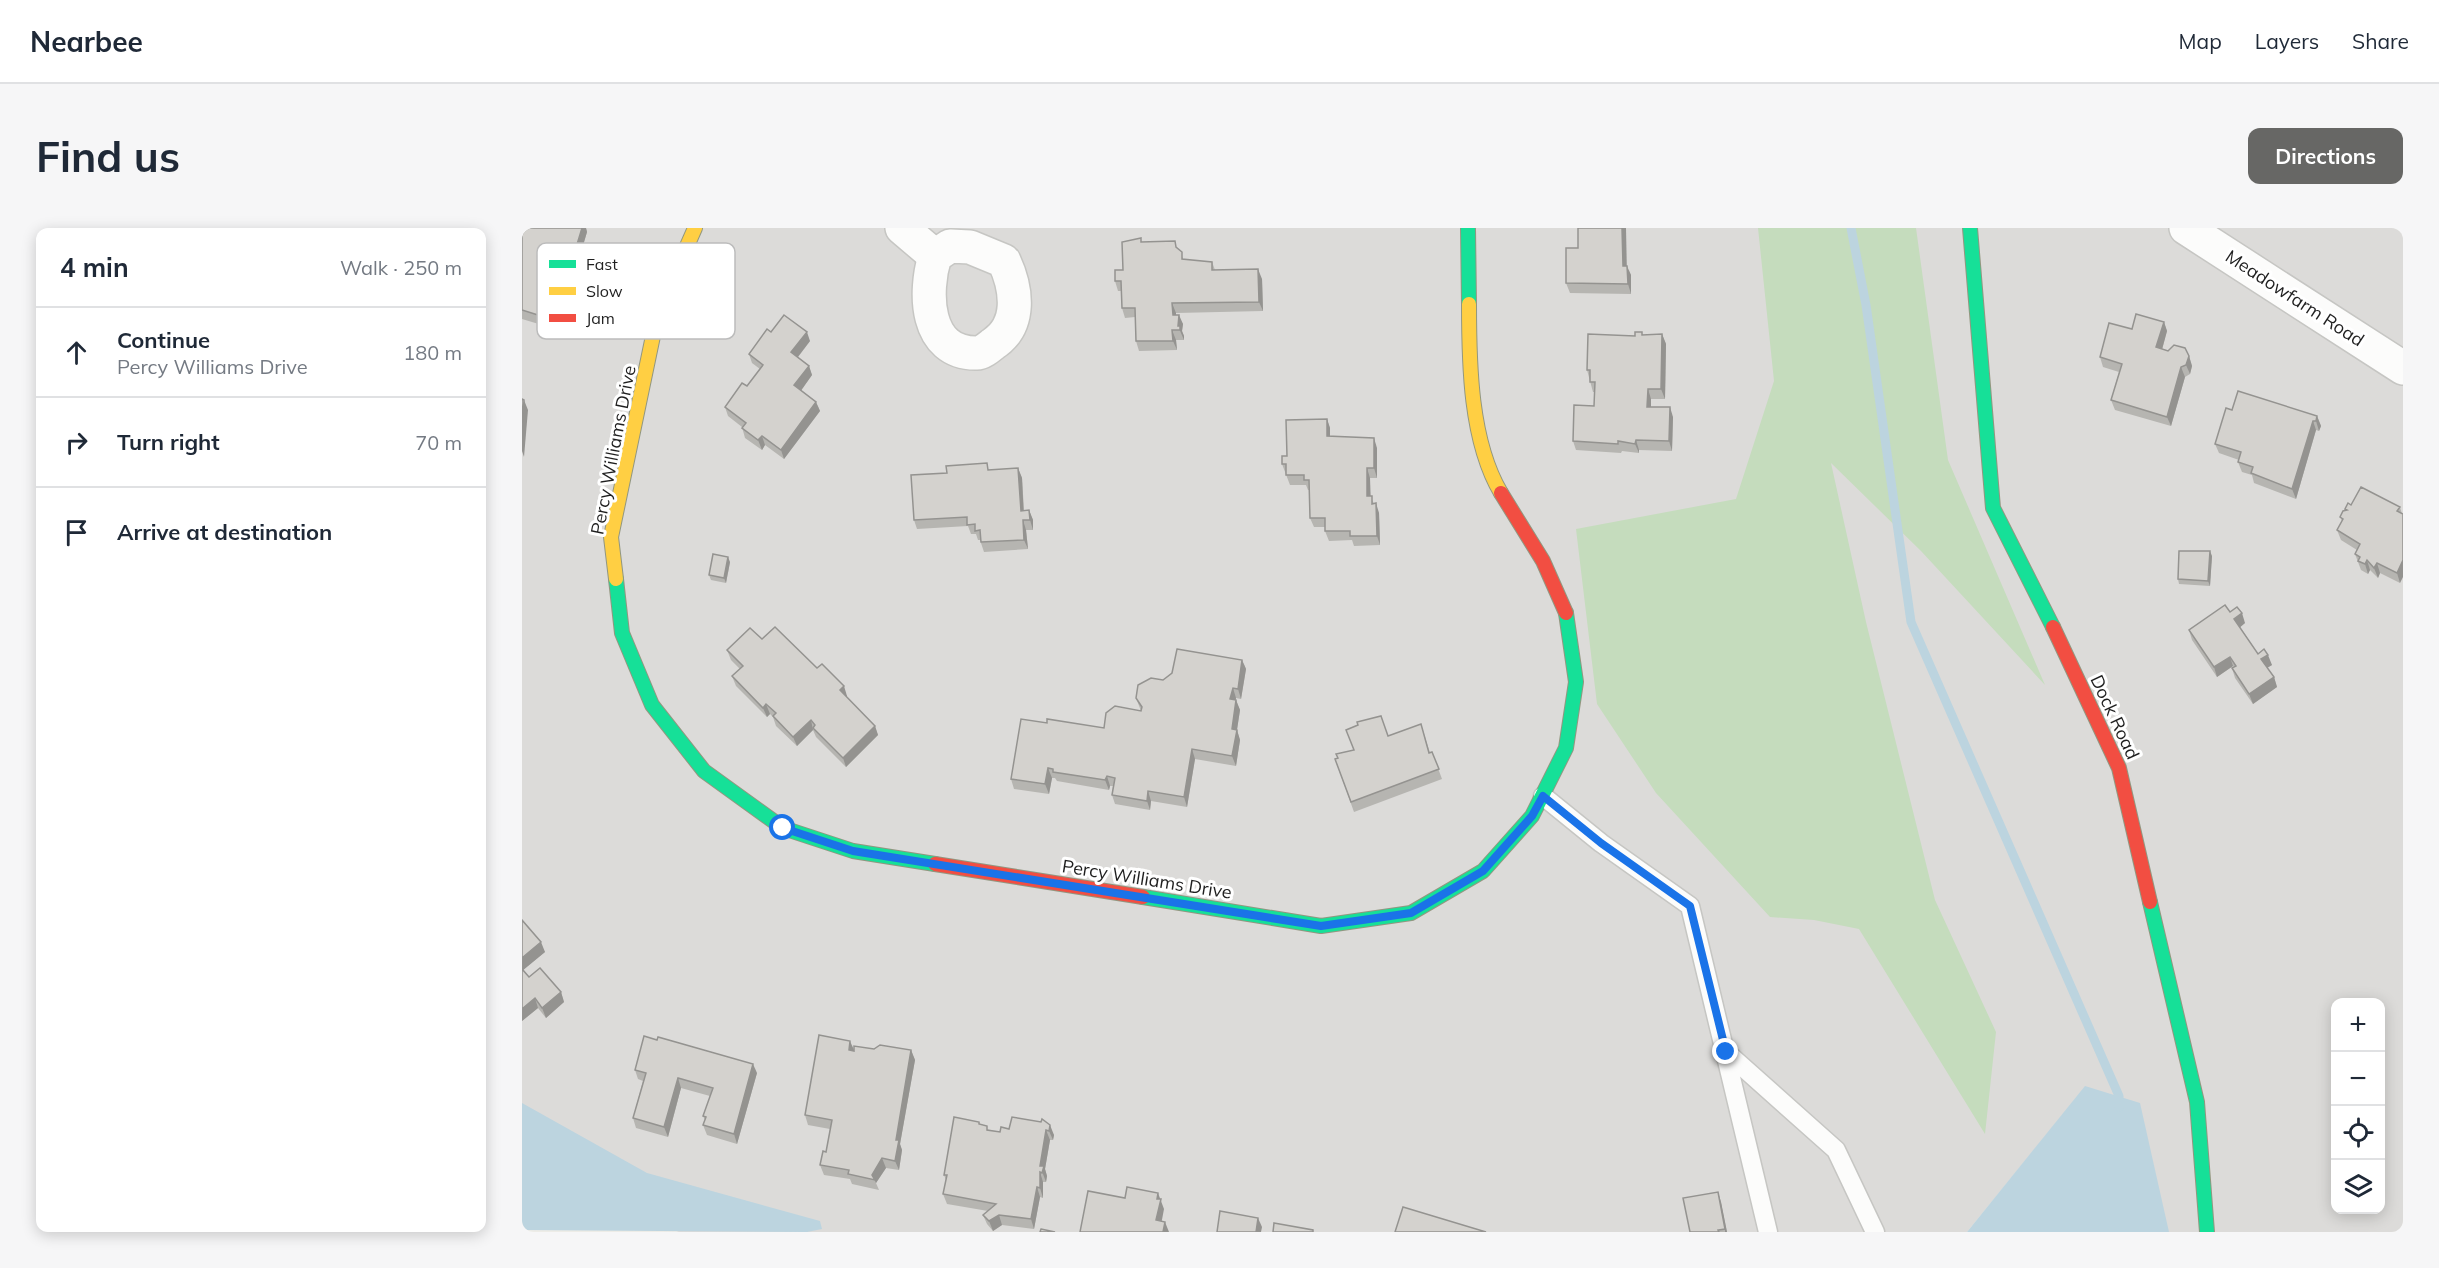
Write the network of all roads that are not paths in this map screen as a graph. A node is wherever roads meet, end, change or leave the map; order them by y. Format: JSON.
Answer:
{"nodes":[{"id":1,"x":695,"y":228,"type":"edge"},
{"id":2,"x":902,"y":228,"type":"edge"},
{"id":3,"x":1468,"y":228,"type":"edge"},
{"id":4,"x":1970,"y":228,"type":"edge"},
{"id":5,"x":2186,"y":228,"type":"edge"},
{"id":6,"x":688,"y":243,"type":"edge"},
{"id":7,"x":935,"y":256,"type":"dead end"},
{"id":8,"x":652,"y":339,"type":"edge"},
{"id":9,"x":2403,"y":368,"type":"edge"},
{"id":10,"x":1543,"y":796,"type":"junction"},
{"id":11,"x":1726,"y":1052,"type":"junction"},
{"id":12,"x":1768,"y":1232,"type":"edge"},
{"id":13,"x":1875,"y":1232,"type":"edge"},
{"id":14,"x":2207,"y":1232,"type":"edge"}],
"edges":[{"from":1,"to":6,"type":"street","name":"Percy Williams Drive"},
{"from":2,"to":7,"type":"street"},
{"from":3,"to":10,"type":"street","name":"Percy Williams Drive"},
{"from":4,"to":14,"type":"street","name":"Dock Road"},
{"from":5,"to":9,"type":"street","name":"Meadowfarm Road"},
{"from":8,"to":10,"type":"street","name":"Percy Williams Drive"},
{"from":10,"to":11,"type":"lane"},
{"from":11,"to":12,"type":"lane"},
{"from":11,"to":13,"type":"lane"}]}
